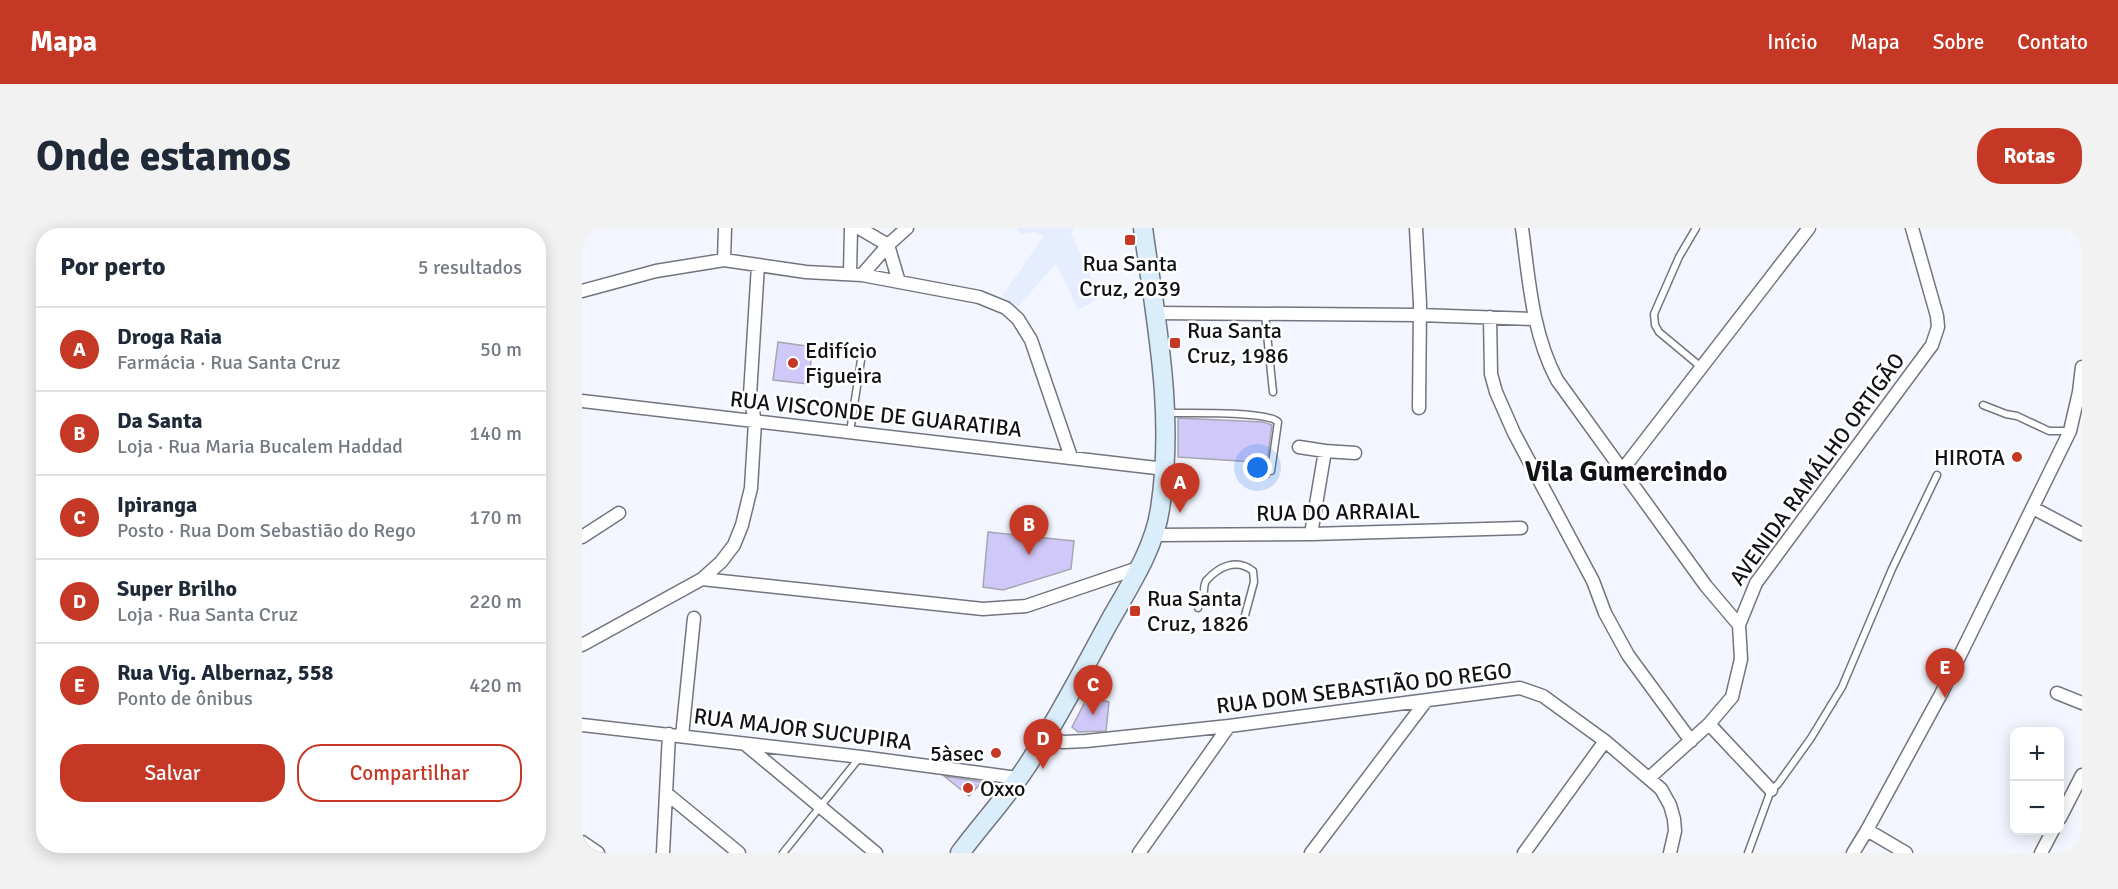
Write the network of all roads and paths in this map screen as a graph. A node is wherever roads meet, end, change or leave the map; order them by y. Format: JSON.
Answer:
{"nodes":[{"id":1,"x":725,"y":228,"type":"edge"},
{"id":2,"x":851,"y":228,"type":"edge"},
{"id":3,"x":859,"y":228,"type":"edge"},
{"id":4,"x":907,"y":228,"type":"edge"},
{"id":5,"x":1143,"y":228,"type":"edge"},
{"id":6,"x":1416,"y":228,"type":"edge"},
{"id":7,"x":1522,"y":228,"type":"edge"},
{"id":8,"x":1696,"y":228,"type":"edge"},
{"id":9,"x":1809,"y":228,"type":"edge"},
{"id":10,"x":1912,"y":228,"type":"edge"},
{"id":11,"x":888,"y":244,"type":"junction"},
{"id":12,"x":724,"y":260,"type":"junction"},
{"id":13,"x":759,"y":265,"type":"junction"},
{"id":14,"x":856,"y":275,"type":"junction"},
{"id":15,"x":899,"y":282,"type":"junction"},
{"id":16,"x":582,"y":291,"type":"edge"},
{"id":17,"x":1155,"y":313,"type":"junction"},
{"id":18,"x":1265,"y":315,"type":"junction"},
{"id":19,"x":1419,"y":315,"type":"junction"},
{"id":20,"x":1490,"y":317,"type":"junction"},
{"id":21,"x":1534,"y":319,"type":"junction"},
{"id":22,"x":861,"y":360,"type":"dead end"},
{"id":23,"x":1702,"y":367,"type":"junction"},
{"id":24,"x":2082,"y":367,"type":"edge"},
{"id":25,"x":1273,"y":392,"type":"dead end"},
{"id":26,"x":582,"y":401,"type":"edge"},
{"id":27,"x":1983,"y":405,"type":"dead end"},
{"id":28,"x":1419,"y":408,"type":"dead end"},
{"id":29,"x":1167,"y":412,"type":"junction"},
{"id":30,"x":755,"y":422,"type":"junction"},
{"id":31,"x":2070,"y":431,"type":"junction"},
{"id":32,"x":850,"y":433,"type":"junction"},
{"id":33,"x":1299,"y":447,"type":"dead end"},
{"id":34,"x":1325,"y":451,"type":"junction"},
{"id":35,"x":1355,"y":453,"type":"dead end"},
{"id":36,"x":1071,"y":457,"type":"junction"},
{"id":37,"x":1165,"y":469,"type":"junction"},
{"id":38,"x":1623,"y":469,"type":"junction"},
{"id":39,"x":1271,"y":471,"type":"dead end"},
{"id":40,"x":1937,"y":475,"type":"dead end"},
{"id":41,"x":2033,"y":508,"type":"junction"},
{"id":42,"x":619,"y":513,"type":"dead end"},
{"id":43,"x":1521,"y":528,"type":"dead end"},
{"id":44,"x":1311,"y":534,"type":"junction"},
{"id":45,"x":2082,"y":534,"type":"edge"},
{"id":46,"x":1155,"y":535,"type":"junction"},
{"id":47,"x":582,"y":538,"type":"edge"},
{"id":48,"x":1138,"y":568,"type":"junction"},
{"id":49,"x":702,"y":579,"type":"junction"},
{"id":50,"x":1198,"y":608,"type":"dead end"},
{"id":51,"x":694,"y":618,"type":"dead end"},
{"id":52,"x":1244,"y":619,"type":"dead end"},
{"id":53,"x":1739,"y":625,"type":"junction"},
{"id":54,"x":582,"y":645,"type":"edge"},
{"id":55,"x":2057,"y":693,"type":"dead end"},
{"id":56,"x":1426,"y":701,"type":"junction"},
{"id":57,"x":2082,"y":703,"type":"edge"},
{"id":58,"x":1709,"y":724,"type":"junction"},
{"id":59,"x":582,"y":725,"type":"edge"},
{"id":60,"x":1229,"y":726,"type":"junction"},
{"id":61,"x":669,"y":734,"type":"junction"},
{"id":62,"x":682,"y":736,"type":"junction"},
{"id":63,"x":1044,"y":739,"type":"junction"},
{"id":64,"x":1605,"y":741,"type":"junction"},
{"id":65,"x":1691,"y":741,"type":"junction"},
{"id":66,"x":745,"y":744,"type":"junction"},
{"id":67,"x":861,"y":757,"type":"junction"},
{"id":68,"x":2082,"y":776,"type":"edge"},
{"id":69,"x":1018,"y":778,"type":"junction"},
{"id":70,"x":1649,"y":778,"type":"junction"},
{"id":71,"x":1771,"y":790,"type":"junction"},
{"id":72,"x":666,"y":793,"type":"junction"},
{"id":73,"x":820,"y":806,"type":"junction"},
{"id":74,"x":2064,"y":810,"type":"edge"},
{"id":75,"x":1867,"y":830,"type":"junction"},
{"id":76,"x":2051,"y":835,"type":"edge"},
{"id":77,"x":582,"y":842,"type":"edge"},
{"id":78,"x":598,"y":853,"type":"edge"},
{"id":79,"x":663,"y":853,"type":"edge"},
{"id":80,"x":739,"y":853,"type":"edge"},
{"id":81,"x":783,"y":853,"type":"edge"},
{"id":82,"x":876,"y":853,"type":"edge"},
{"id":83,"x":960,"y":853,"type":"edge"},
{"id":84,"x":1139,"y":853,"type":"edge"},
{"id":85,"x":1311,"y":853,"type":"edge"},
{"id":86,"x":1524,"y":853,"type":"edge"},
{"id":87,"x":1670,"y":853,"type":"edge"},
{"id":88,"x":1748,"y":853,"type":"edge"},
{"id":89,"x":1853,"y":853,"type":"edge"},
{"id":90,"x":1906,"y":853,"type":"edge"},
{"id":91,"x":2041,"y":853,"type":"edge"}],
"edges":[{"from":1,"to":12,"type":"street"},
{"from":2,"to":14,"type":"street"},
{"from":3,"to":11,"type":"street"},
{"from":4,"to":11,"type":"street"},
{"from":5,"to":17,"type":"main road"},
{"from":6,"to":19,"type":"street"},
{"from":7,"to":21,"type":"street"},
{"from":8,"to":23,"type":"lane"},
{"from":9,"to":23,"type":"street"},
{"from":10,"to":53,"type":"street","name":"AVENIDA RAMÁLHO ORTIGÃO"},
{"from":11,"to":14,"type":"street"},
{"from":11,"to":15,"type":"street"},
{"from":12,"to":13,"type":"street"},
{"from":12,"to":16,"type":"street"},
{"from":13,"to":14,"type":"street"},
{"from":13,"to":30,"type":"street"},
{"from":14,"to":15,"type":"street"},
{"from":15,"to":36,"type":"street"},
{"from":17,"to":18,"type":"street"},
{"from":17,"to":29,"type":"main road"},
{"from":18,"to":19,"type":"street"},
{"from":18,"to":25,"type":"lane"},
{"from":19,"to":20,"type":"street"},
{"from":19,"to":28,"type":"street"},
{"from":20,"to":21,"type":"street"},
{"from":20,"to":65,"type":"street"},
{"from":21,"to":38,"type":"street"},
{"from":22,"to":32,"type":"lane"},
{"from":23,"to":38,"type":"street"},
{"from":24,"to":31,"type":"street"},
{"from":26,"to":30,"type":"street","name":"RUA VISCONDE DE GUARATIBA"},
{"from":27,"to":31,"type":"lane"},
{"from":29,"to":37,"type":"main road"},
{"from":29,"to":39,"type":"lane"},
{"from":30,"to":32,"type":"street","name":"RUA VISCONDE DE GUARATIBA"},
{"from":30,"to":49,"type":"street"},
{"from":31,"to":41,"type":"street"},
{"from":32,"to":36,"type":"street","name":"RUA VISCONDE DE GUARATIBA"},
{"from":33,"to":34,"type":"street"},
{"from":34,"to":35,"type":"street"},
{"from":34,"to":44,"type":"street"},
{"from":36,"to":37,"type":"street","name":"RUA VISCONDE DE GUARATIBA"},
{"from":37,"to":46,"type":"main road"},
{"from":38,"to":53,"type":"street"},
{"from":40,"to":71,"type":"lane"},
{"from":41,"to":45,"type":"street"},
{"from":41,"to":75,"type":"street"},
{"from":42,"to":47,"type":"street"},
{"from":43,"to":44,"type":"street","name":"RUA DO ARRAIAL"},
{"from":44,"to":46,"type":"street","name":"RUA DO ARRAIAL"},
{"from":46,"to":48,"type":"main road"},
{"from":48,"to":49,"type":"street"},
{"from":48,"to":63,"type":"main road"},
{"from":49,"to":54,"type":"street"},
{"from":50,"to":52,"type":"lane"},
{"from":51,"to":62,"type":"street"},
{"from":53,"to":58,"type":"street","name":"AVENIDA RAMÁLHO ORTIGÃO"},
{"from":55,"to":57,"type":"street"},
{"from":56,"to":60,"type":"street","name":"RUA DOM SEBASTIÃO DO REGO"},
{"from":56,"to":64,"type":"street","name":"RUA DOM SEBASTIÃO DO REGO"},
{"from":56,"to":85,"type":"street"},
{"from":58,"to":65,"type":"street","name":"AVENIDA RAMÁLHO ORTIGÃO"},
{"from":58,"to":71,"type":"street"},
{"from":59,"to":61,"type":"street","name":"RUA MAJOR SUCUPIRA"},
{"from":60,"to":63,"type":"street","name":"RUA DOM SEBASTIÃO DO REGO"},
{"from":60,"to":84,"type":"street"},
{"from":61,"to":62,"type":"street","name":"RUA MAJOR SUCUPIRA"},
{"from":61,"to":72,"type":"street"},
{"from":62,"to":66,"type":"street","name":"RUA MAJOR SUCUPIRA"},
{"from":63,"to":69,"type":"main road"},
{"from":64,"to":70,"type":"street","name":"RUA DOM SEBASTIÃO DO REGO"},
{"from":64,"to":86,"type":"street"},
{"from":65,"to":70,"type":"street","name":"AVENIDA RAMÁLHO ORTIGÃO"},
{"from":66,"to":67,"type":"street","name":"RUA MAJOR SUCUPIRA"},
{"from":66,"to":73,"type":"street"},
{"from":67,"to":69,"type":"street","name":"RUA MAJOR SUCUPIRA"},
{"from":67,"to":73,"type":"lane"},
{"from":68,"to":74,"type":"street"},
{"from":69,"to":83,"type":"main road"},
{"from":70,"to":87,"type":"street","name":"RUA DOM SEBASTIÃO DO REGO"},
{"from":71,"to":88,"type":"lane"},
{"from":72,"to":79,"type":"street"},
{"from":72,"to":80,"type":"street"},
{"from":73,"to":81,"type":"lane"},
{"from":73,"to":82,"type":"street"},
{"from":75,"to":89,"type":"street"},
{"from":75,"to":90,"type":"street"},
{"from":76,"to":91,"type":"street"},
{"from":77,"to":78,"type":"street"}]}
